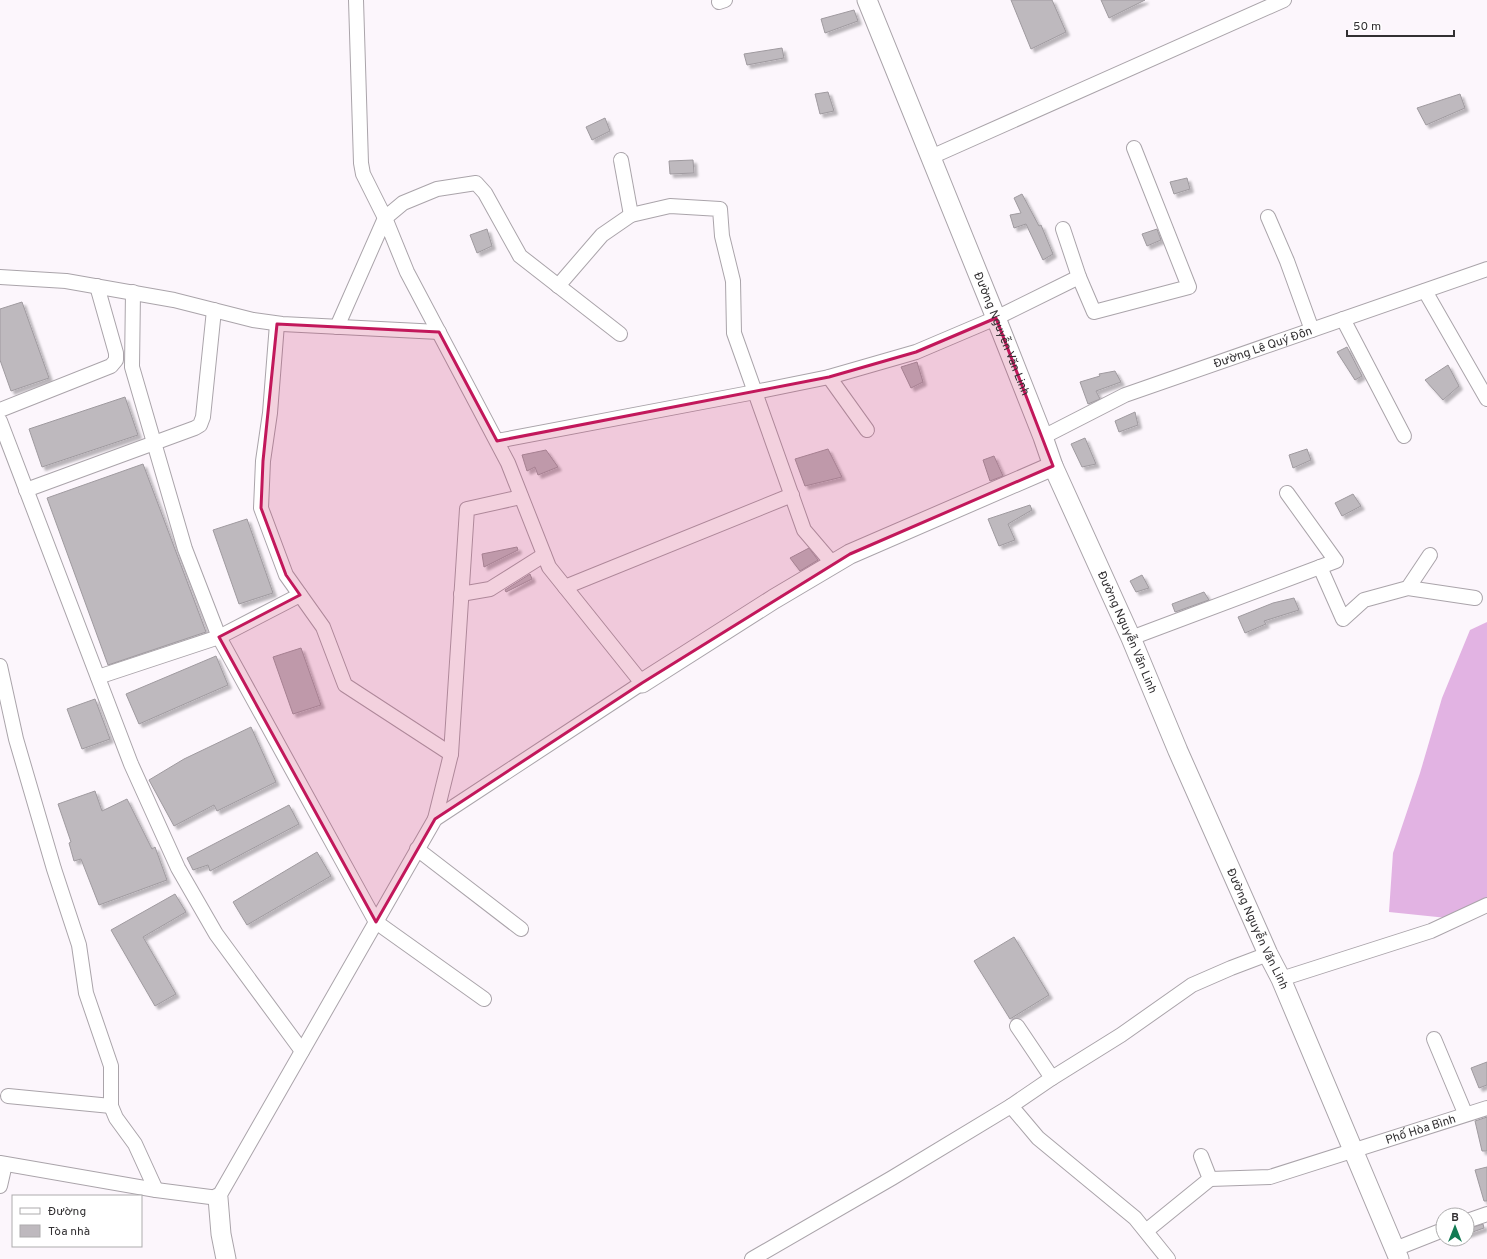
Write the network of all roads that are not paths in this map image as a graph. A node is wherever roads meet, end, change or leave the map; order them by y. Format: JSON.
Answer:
{"nodes":[{"id":1,"x":356,"y":0,"type":"edge"},
{"id":2,"x":867,"y":0,"type":"edge"},
{"id":3,"x":1284,"y":0,"type":"edge"},
{"id":4,"x":1134,"y":148,"type":"dead end"},
{"id":5,"x":931,"y":157,"type":"junction"},
{"id":6,"x":621,"y":160,"type":"dead end"},
{"id":7,"x":631,"y":215,"type":"junction"},
{"id":8,"x":1268,"y":217,"type":"dead end"},
{"id":9,"x":385,"y":218,"type":"junction"},
{"id":10,"x":1063,"y":229,"type":"dead end"},
{"id":11,"x":1487,"y":269,"type":"edge"},
{"id":12,"x":0,"y":277,"type":"edge"},
{"id":13,"x":1079,"y":277,"type":"junction"},
{"id":14,"x":97,"y":286,"type":"junction"},
{"id":15,"x":558,"y":286,"type":"junction"},
{"id":16,"x":1425,"y":291,"type":"junction"},
{"id":17,"x":133,"y":292,"type":"junction"},
{"id":18,"x":214,"y":310,"type":"junction"},
{"id":19,"x":996,"y":318,"type":"junction"},
{"id":20,"x":1343,"y":319,"type":"junction"},
{"id":21,"x":277,"y":324,"type":"junction"},
{"id":22,"x":337,"y":327,"type":"junction"},
{"id":23,"x":1312,"y":330,"type":"junction"},
{"id":24,"x":439,"y":332,"type":"junction"},
{"id":25,"x":620,"y":334,"type":"dead end"},
{"id":26,"x":829,"y":376,"type":"junction"},
{"id":27,"x":755,"y":392,"type":"junction"},
{"id":28,"x":1487,"y":399,"type":"edge"},
{"id":29,"x":0,"y":410,"type":"edge"},
{"id":30,"x":0,"y":420,"type":"edge"},
{"id":31,"x":867,"y":430,"type":"dead end"},
{"id":32,"x":1404,"y":436,"type":"dead end"},
{"id":33,"x":1043,"y":437,"type":"junction"},
{"id":34,"x":497,"y":441,"type":"junction"},
{"id":35,"x":155,"y":444,"type":"junction"},
{"id":36,"x":1053,"y":466,"type":"junction"},
{"id":37,"x":26,"y":490,"type":"junction"},
{"id":38,"x":1287,"y":493,"type":"dead end"},
{"id":39,"x":792,"y":495,"type":"junction"},
{"id":40,"x":521,"y":497,"type":"junction"},
{"id":41,"x":544,"y":555,"type":"junction"},
{"id":42,"x":1430,"y":555,"type":"dead end"},
{"id":43,"x":833,"y":564,"type":"junction"},
{"id":44,"x":1320,"y":567,"type":"junction"},
{"id":45,"x":565,"y":587,"type":"junction"},
{"id":46,"x":1408,"y":588,"type":"junction"},
{"id":47,"x":461,"y":594,"type":"junction"},
{"id":48,"x":300,"y":595,"type":"junction"},
{"id":49,"x":1475,"y":598,"type":"dead end"},
{"id":50,"x":219,"y":637,"type":"junction"},
{"id":51,"x":1130,"y":638,"type":"junction"},
{"id":52,"x":0,"y":666,"type":"edge"},
{"id":53,"x":98,"y":677,"type":"junction"},
{"id":54,"x":642,"y":683,"type":"junction"},
{"id":55,"x":451,"y":754,"type":"junction"},
{"id":56,"x":435,"y":819,"type":"junction"},
{"id":57,"x":417,"y":849,"type":"junction"},
{"id":58,"x":1487,"y":905,"type":"edge"},
{"id":59,"x":376,"y":922,"type":"junction"},
{"id":60,"x":522,"y":930,"type":"dead end"},
{"id":61,"x":1268,"y":954,"type":"junction"},
{"id":62,"x":1281,"y":979,"type":"junction"},
{"id":63,"x":484,"y":999,"type":"dead end"},
{"id":64,"x":1017,"y":1026,"type":"dead end"},
{"id":65,"x":1434,"y":1039,"type":"dead end"},
{"id":66,"x":302,"y":1051,"type":"junction"},
{"id":67,"x":1052,"y":1078,"type":"junction"},
{"id":68,"x":8,"y":1096,"type":"dead end"},
{"id":69,"x":110,"y":1106,"type":"junction"},
{"id":70,"x":1011,"y":1106,"type":"junction"},
{"id":71,"x":1487,"y":1108,"type":"edge"},
{"id":72,"x":1465,"y":1114,"type":"junction"},
{"id":73,"x":1354,"y":1151,"type":"junction"},
{"id":74,"x":1201,"y":1156,"type":"dead end"},
{"id":75,"x":2,"y":1163,"type":"edge"},
{"id":76,"x":1210,"y":1180,"type":"junction"},
{"id":77,"x":0,"y":1186,"type":"edge"},
{"id":78,"x":156,"y":1190,"type":"junction"},
{"id":79,"x":218,"y":1198,"type":"junction"},
{"id":80,"x":1487,"y":1214,"type":"edge"},
{"id":81,"x":1475,"y":1218,"type":"edge"},
{"id":82,"x":1146,"y":1231,"type":"junction"},
{"id":83,"x":1435,"y":1234,"type":"edge"},
{"id":84,"x":1397,"y":1254,"type":"edge"},
{"id":85,"x":226,"y":1259,"type":"edge"},
{"id":86,"x":752,"y":1259,"type":"edge"},
{"id":87,"x":1168,"y":1259,"type":"edge"}],
"edges":[{"from":1,"to":9,"type":"street"},
{"from":2,"to":5,"type":"street","name":"Đường Nguyễn Văn Linh"},
{"from":3,"to":5,"type":"street"},
{"from":4,"to":13,"type":"street"},
{"from":5,"to":19,"type":"street","name":"Đường Nguyễn Văn Linh"},
{"from":6,"to":7,"type":"street"},
{"from":7,"to":15,"type":"street"},
{"from":7,"to":27,"type":"street"},
{"from":8,"to":23,"type":"street"},
{"from":9,"to":15,"type":"street"},
{"from":9,"to":22,"type":"street"},
{"from":9,"to":24,"type":"street"},
{"from":10,"to":13,"type":"street"},
{"from":11,"to":16,"type":"street","name":"Đường Lê Quý Đôn"},
{"from":12,"to":14,"type":"street"},
{"from":13,"to":19,"type":"street"},
{"from":14,"to":17,"type":"street"},
{"from":14,"to":29,"type":"street"},
{"from":15,"to":25,"type":"street"},
{"from":16,"to":20,"type":"street","name":"Đường Lê Quý Đôn"},
{"from":16,"to":28,"type":"street"},
{"from":17,"to":18,"type":"street"},
{"from":17,"to":35,"type":"street"},
{"from":18,"to":21,"type":"street"},
{"from":18,"to":35,"type":"street"},
{"from":19,"to":26,"type":"street"},
{"from":19,"to":33,"type":"street","name":"Đường Nguyễn Văn Linh"},
{"from":20,"to":23,"type":"street","name":"Đường Lê Quý Đôn"},
{"from":20,"to":32,"type":"street"},
{"from":21,"to":22,"type":"street"},
{"from":21,"to":48,"type":"street"},
{"from":22,"to":24,"type":"street"},
{"from":23,"to":33,"type":"street","name":"Đường Lê Quý Đôn"},
{"from":24,"to":34,"type":"street"},
{"from":26,"to":27,"type":"street"},
{"from":26,"to":31,"type":"street"},
{"from":27,"to":34,"type":"street"},
{"from":27,"to":39,"type":"street"},
{"from":30,"to":37,"type":"street"},
{"from":33,"to":36,"type":"street","name":"Đường Nguyễn Văn Linh"},
{"from":34,"to":40,"type":"street"},
{"from":35,"to":37,"type":"street"},
{"from":35,"to":50,"type":"street"},
{"from":36,"to":43,"type":"street"},
{"from":36,"to":51,"type":"street","name":"Đường Nguyễn Văn Linh"},
{"from":37,"to":53,"type":"street"},
{"from":38,"to":44,"type":"street"},
{"from":39,"to":43,"type":"street"},
{"from":39,"to":45,"type":"street"},
{"from":40,"to":41,"type":"street"},
{"from":40,"to":47,"type":"street"},
{"from":41,"to":45,"type":"street"},
{"from":41,"to":47,"type":"street"},
{"from":42,"to":46,"type":"street"},
{"from":43,"to":54,"type":"street"},
{"from":44,"to":46,"type":"street"},
{"from":44,"to":51,"type":"street"},
{"from":45,"to":54,"type":"street"},
{"from":46,"to":49,"type":"street"},
{"from":47,"to":55,"type":"street"},
{"from":48,"to":50,"type":"street"},
{"from":48,"to":55,"type":"street"},
{"from":50,"to":53,"type":"street"},
{"from":50,"to":59,"type":"street"},
{"from":51,"to":61,"type":"street","name":"Đường Nguyễn Văn Linh"},
{"from":52,"to":69,"type":"street"},
{"from":53,"to":66,"type":"street"},
{"from":54,"to":56,"type":"street"},
{"from":55,"to":56,"type":"street"},
{"from":56,"to":57,"type":"street"},
{"from":57,"to":59,"type":"street"},
{"from":57,"to":60,"type":"street"},
{"from":58,"to":62,"type":"street"},
{"from":59,"to":63,"type":"street"},
{"from":59,"to":66,"type":"street"},
{"from":61,"to":62,"type":"street","name":"Đường Nguyễn Văn Linh"},
{"from":61,"to":67,"type":"street"},
{"from":62,"to":73,"type":"street","name":"Đường Nguyễn Văn Linh"},
{"from":64,"to":67,"type":"street"},
{"from":65,"to":72,"type":"street"},
{"from":66,"to":79,"type":"street"},
{"from":67,"to":70,"type":"street"},
{"from":68,"to":69,"type":"street"},
{"from":69,"to":78,"type":"street"},
{"from":70,"to":82,"type":"street"},
{"from":70,"to":86,"type":"street"},
{"from":71,"to":72,"type":"street","name":"Phố Hòa Bình"},
{"from":72,"to":73,"type":"street","name":"Phố Hòa Bình"},
{"from":73,"to":76,"type":"street","name":"Phố Hòa Bình"},
{"from":73,"to":84,"type":"street","name":"Đường Nguyễn Văn Linh"},
{"from":74,"to":76,"type":"street"},
{"from":75,"to":77,"type":"street"},
{"from":75,"to":78,"type":"street"},
{"from":76,"to":82,"type":"street"},
{"from":78,"to":79,"type":"street"},
{"from":79,"to":85,"type":"street"},
{"from":80,"to":81,"type":"street"},
{"from":82,"to":87,"type":"street"},
{"from":83,"to":84,"type":"street"}]}
